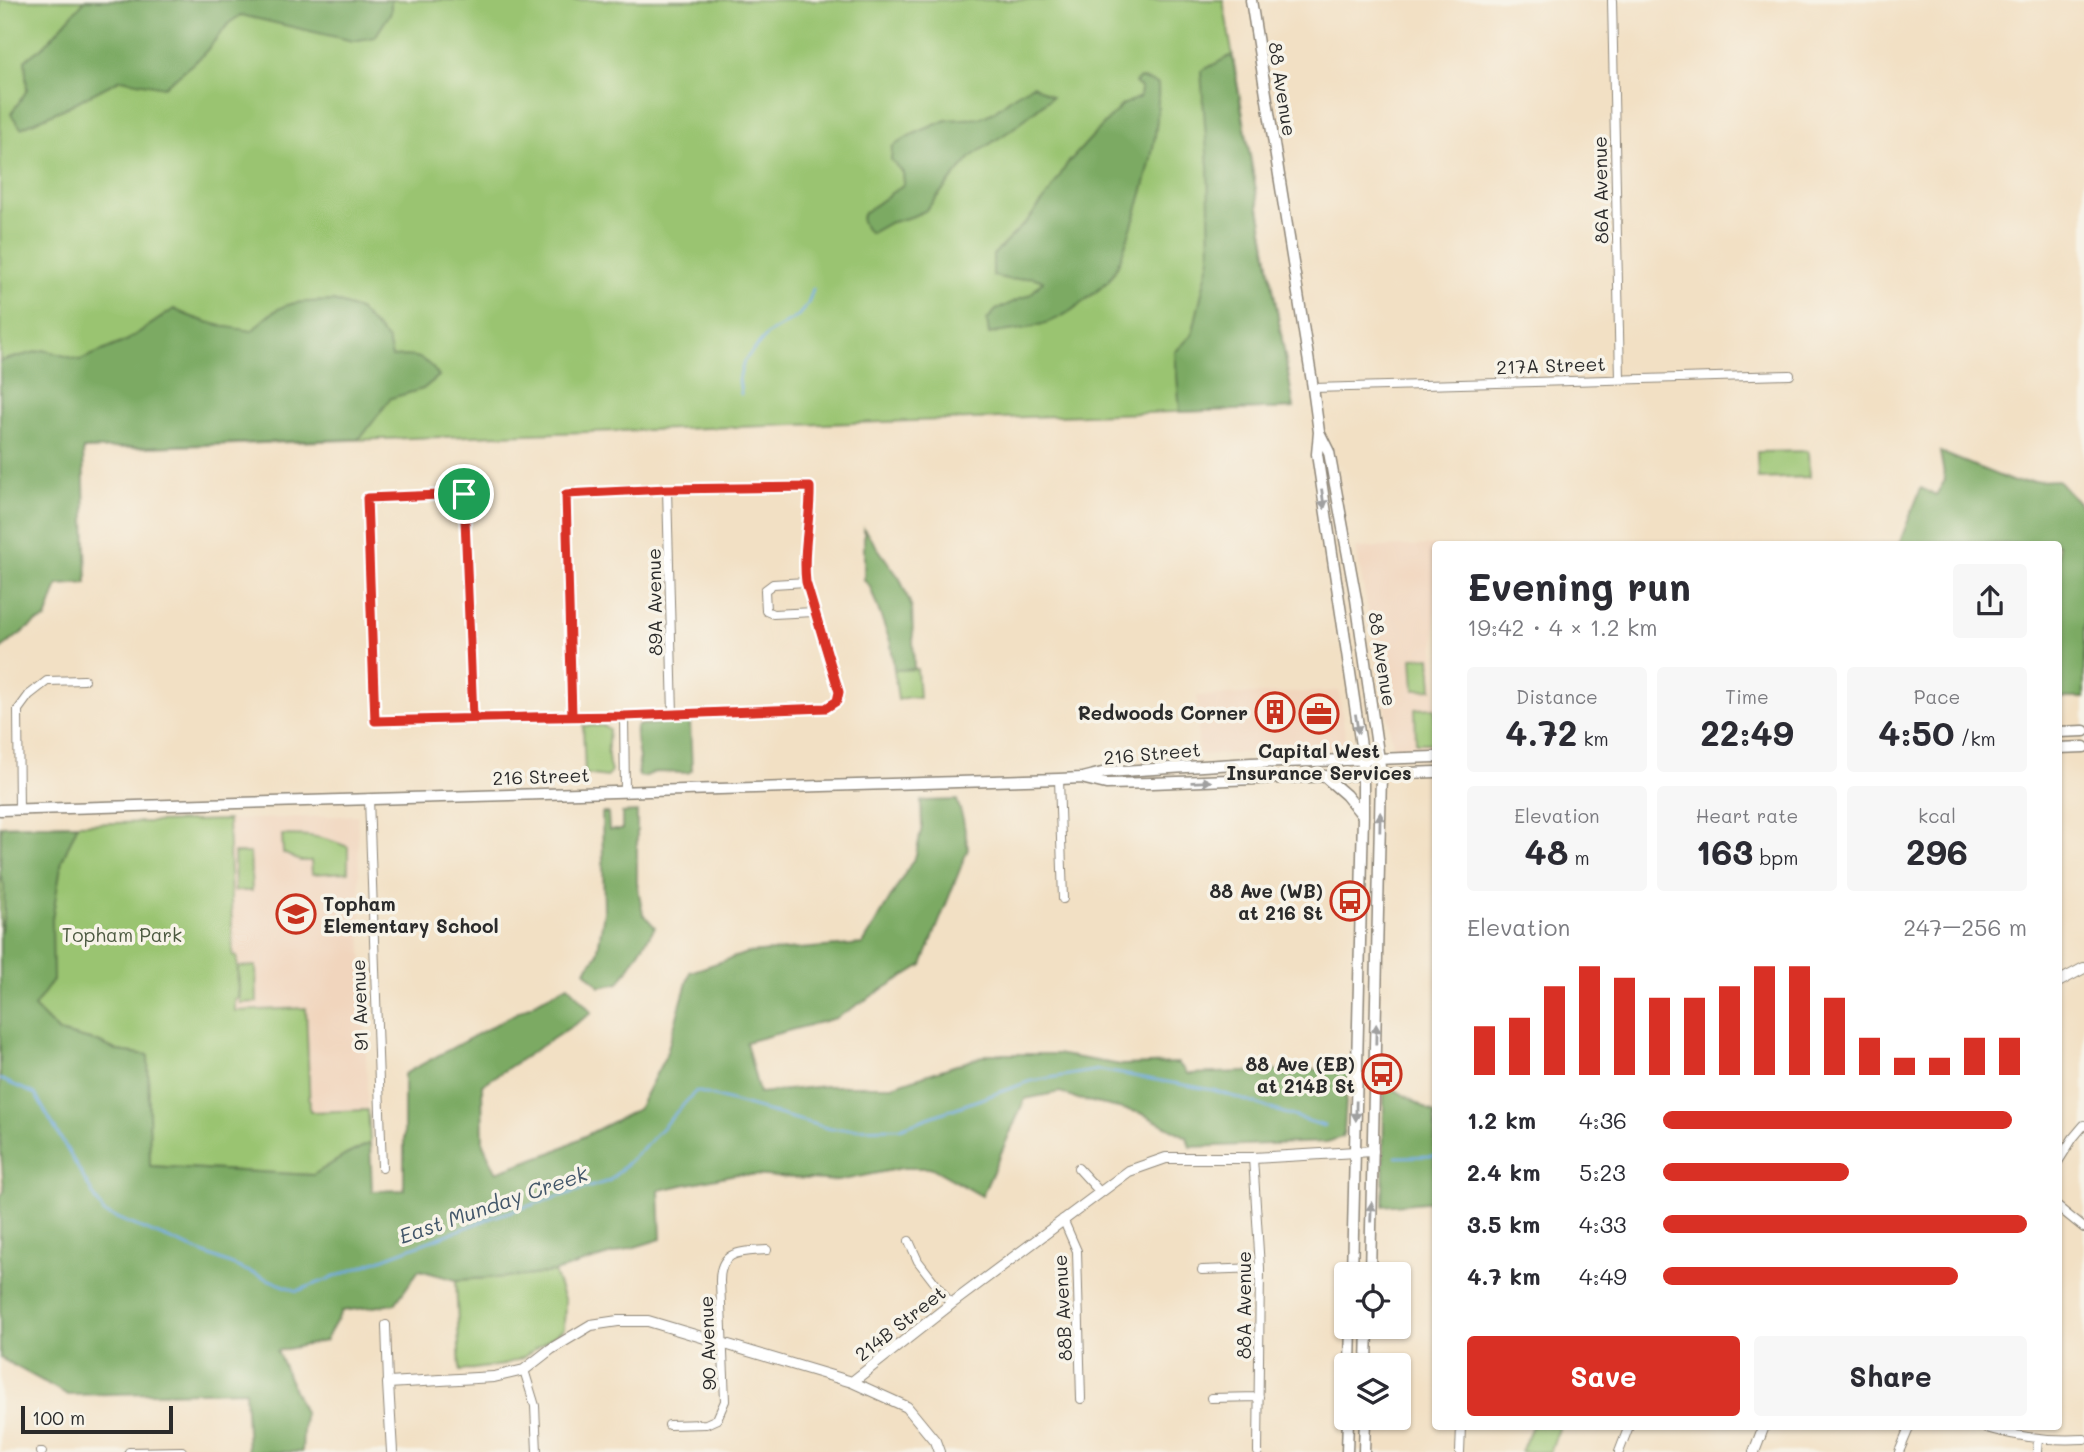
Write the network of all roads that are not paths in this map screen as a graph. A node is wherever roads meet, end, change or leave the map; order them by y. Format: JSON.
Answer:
{"nodes":[{"id":1,"x":1251,"y":0,"type":"edge"},
{"id":2,"x":1612,"y":0,"type":"edge"},
{"id":3,"x":1790,"y":375,"type":"dead end"},
{"id":4,"x":1620,"y":379,"type":"junction"},
{"id":5,"x":1313,"y":388,"type":"junction"},
{"id":6,"x":1319,"y":432,"type":"junction"},
{"id":7,"x":667,"y":489,"type":"junction"},
{"id":8,"x":806,"y":582,"type":"junction"},
{"id":9,"x":814,"y":612,"type":"junction"},
{"id":10,"x":84,"y":680,"type":"dead end"},
{"id":11,"x":673,"y":714,"type":"junction"},
{"id":12,"x":572,"y":716,"type":"junction"},
{"id":13,"x":624,"y":716,"type":"junction"},
{"id":14,"x":473,"y":718,"type":"junction"},
{"id":15,"x":2084,"y":730,"type":"edge"},
{"id":16,"x":2062,"y":732,"type":"edge"},
{"id":17,"x":2084,"y":747,"type":"edge"},
{"id":18,"x":2062,"y":748,"type":"edge"},
{"id":19,"x":1432,"y":757,"type":"edge"},
{"id":20,"x":1380,"y":758,"type":"junction"},
{"id":21,"x":1363,"y":759,"type":"junction"},
{"id":22,"x":1432,"y":772,"type":"edge"},
{"id":23,"x":1381,"y":774,"type":"junction"},
{"id":24,"x":1364,"y":775,"type":"junction"},
{"id":25,"x":1324,"y":776,"type":"junction"},
{"id":26,"x":1082,"y":778,"type":"junction"},
{"id":27,"x":1059,"y":779,"type":"junction"},
{"id":28,"x":625,"y":791,"type":"junction"},
{"id":29,"x":369,"y":799,"type":"junction"},
{"id":30,"x":0,"y":810,"type":"edge"},
{"id":31,"x":19,"y":810,"type":"junction"},
{"id":32,"x":1363,"y":816,"type":"junction"},
{"id":33,"x":1063,"y":899,"type":"dead end"},
{"id":34,"x":2084,"y":968,"type":"edge"},
{"id":35,"x":2062,"y":980,"type":"edge"},
{"id":36,"x":2084,"y":1125,"type":"edge"},
{"id":37,"x":1373,"y":1151,"type":"junction"},
{"id":38,"x":1355,"y":1152,"type":"junction"},
{"id":39,"x":2062,"y":1156,"type":"edge"},
{"id":40,"x":1253,"y":1157,"type":"junction"},
{"id":41,"x":382,"y":1168,"type":"dead end"},
{"id":42,"x":1078,"y":1168,"type":"dead end"},
{"id":43,"x":1100,"y":1192,"type":"junction"},
{"id":44,"x":2062,"y":1210,"type":"edge"},
{"id":45,"x":1063,"y":1219,"type":"junction"},
{"id":46,"x":2084,"y":1228,"type":"edge"},
{"id":47,"x":909,"y":1241,"type":"dead end"},
{"id":48,"x":767,"y":1250,"type":"dead end"},
{"id":49,"x":1352,"y":1262,"type":"edge"},
{"id":50,"x":1370,"y":1262,"type":"edge"},
{"id":51,"x":1261,"y":1268,"type":"junction"},
{"id":52,"x":1202,"y":1270,"type":"dead end"},
{"id":53,"x":950,"y":1304,"type":"junction"},
{"id":54,"x":386,"y":1325,"type":"dead end"},
{"id":55,"x":722,"y":1342,"type":"junction"},
{"id":56,"x":524,"y":1370,"type":"junction"},
{"id":57,"x":852,"y":1382,"type":"junction"},
{"id":58,"x":388,"y":1383,"type":"junction"},
{"id":59,"x":1259,"y":1396,"type":"junction"},
{"id":60,"x":1211,"y":1398,"type":"dead end"},
{"id":61,"x":1081,"y":1399,"type":"dead end"},
{"id":62,"x":669,"y":1425,"type":"dead end"},
{"id":63,"x":1348,"y":1430,"type":"edge"},
{"id":64,"x":1365,"y":1430,"type":"edge"},
{"id":65,"x":1461,"y":1430,"type":"edge"},
{"id":66,"x":1627,"y":1430,"type":"edge"},
{"id":67,"x":1762,"y":1430,"type":"edge"},
{"id":68,"x":1908,"y":1430,"type":"edge"},
{"id":69,"x":1993,"y":1430,"type":"edge"},
{"id":70,"x":2038,"y":1439,"type":"junction"},
{"id":71,"x":2084,"y":1439,"type":"edge"},
{"id":72,"x":182,"y":1451,"type":"edge"},
{"id":73,"x":129,"y":1452,"type":"edge"},
{"id":74,"x":392,"y":1452,"type":"edge"},
{"id":75,"x":537,"y":1452,"type":"edge"},
{"id":76,"x":939,"y":1452,"type":"edge"},
{"id":77,"x":1258,"y":1452,"type":"edge"},
{"id":78,"x":1347,"y":1452,"type":"edge"},
{"id":79,"x":1364,"y":1452,"type":"edge"},
{"id":80,"x":1460,"y":1452,"type":"edge"},
{"id":81,"x":1619,"y":1452,"type":"edge"},
{"id":82,"x":1754,"y":1452,"type":"edge"},
{"id":83,"x":1899,"y":1452,"type":"edge"},
{"id":84,"x":2037,"y":1452,"type":"edge"}],
"edges":[{"from":1,"to":5,"type":"main road","name":"88 Avenue"},
{"from":2,"to":4,"type":"street","name":"86A Avenue"},
{"from":3,"to":4,"type":"street","name":"217A Street"},
{"from":4,"to":5,"type":"street","name":"217A Street"},
{"from":5,"to":6,"type":"main road","name":"88 Avenue"},
{"from":6,"to":20,"type":"main road","name":"88 Avenue"},
{"from":6,"to":21,"type":"main road","name":"88 Avenue","one_way":true},
{"from":7,"to":8,"type":"street"},
{"from":7,"to":11,"type":"street","name":"89A Avenue"},
{"from":7,"to":12,"type":"street"},
{"from":8,"to":9,"type":"street"},
{"from":8,"to":9,"type":"street"},
{"from":9,"to":11,"type":"street"},
{"from":10,"to":31,"type":"street"},
{"from":11,"to":13,"type":"street"},
{"from":12,"to":13,"type":"street"},
{"from":12,"to":14,"type":"street"},
{"from":13,"to":28,"type":"street"},
{"from":14,"to":14,"type":"street"},
{"from":15,"to":16,"type":"main road"},
{"from":17,"to":18,"type":"main road"},
{"from":19,"to":20,"type":"main road","name":"216 Street"},
{"from":20,"to":21,"type":"main road","name":"216 Street"},
{"from":20,"to":23,"type":"main road","name":"88 Avenue"},
{"from":21,"to":24,"type":"main road","name":"88 Avenue"},
{"from":21,"to":26,"type":"main road","name":"216 Street"},
{"from":22,"to":23,"type":"main road","name":"216 Street"},
{"from":23,"to":24,"type":"main road","name":"216 Street"},
{"from":37,"to":23,"type":"main road","name":"88 Avenue","one_way":true},
{"from":24,"to":25,"type":"main road","name":"216 Street"},
{"from":24,"to":32,"type":"main road","name":"88 Avenue"},
{"from":26,"to":25,"type":"main road","name":"216 Street","one_way":true},
{"from":25,"to":32,"type":"main road"},
{"from":26,"to":27,"type":"main road","name":"216 Street"},
{"from":27,"to":28,"type":"main road","name":"216 Street"},
{"from":27,"to":33,"type":"street"},
{"from":28,"to":29,"type":"main road","name":"216 Street"},
{"from":29,"to":31,"type":"main road","name":"216 Street"},
{"from":29,"to":41,"type":"street","name":"91 Avenue"},
{"from":30,"to":31,"type":"main road","name":"216 Street"},
{"from":32,"to":38,"type":"main road","name":"88 Avenue","one_way":true},
{"from":34,"to":35,"type":"street"},
{"from":36,"to":39,"type":"street"},
{"from":37,"to":38,"type":"street","name":"214B Street"},
{"from":50,"to":37,"type":"main road","name":"88 Avenue","one_way":true},
{"from":38,"to":40,"type":"street","name":"214B Street"},
{"from":38,"to":49,"type":"main road","name":"88 Avenue"},
{"from":40,"to":43,"type":"street","name":"214B Street"},
{"from":40,"to":51,"type":"street","name":"88A Avenue"},
{"from":42,"to":43,"type":"street"},
{"from":43,"to":45,"type":"street","name":"214B Street"},
{"from":44,"to":46,"type":"street"},
{"from":45,"to":53,"type":"street","name":"214B Street"},
{"from":45,"to":61,"type":"street","name":"88B Avenue"},
{"from":47,"to":53,"type":"street"},
{"from":48,"to":55,"type":"street","name":"90 Avenue"},
{"from":51,"to":52,"type":"street"},
{"from":51,"to":59,"type":"street","name":"88A Avenue"},
{"from":53,"to":57,"type":"street","name":"214B Street"},
{"from":54,"to":58,"type":"street"},
{"from":55,"to":56,"type":"street","name":"214B Street"},
{"from":55,"to":57,"type":"street","name":"214B Street"},
{"from":55,"to":62,"type":"street","name":"90 Avenue"},
{"from":56,"to":58,"type":"street","name":"214B Street"},
{"from":56,"to":75,"type":"street"},
{"from":57,"to":76,"type":"street"},
{"from":58,"to":74,"type":"street"},
{"from":59,"to":60,"type":"street"},
{"from":59,"to":77,"type":"street","name":"88A Avenue"},
{"from":63,"to":78,"type":"main road"},
{"from":64,"to":79,"type":"main road"},
{"from":65,"to":80,"type":"street"},
{"from":66,"to":81,"type":"street"},
{"from":67,"to":82,"type":"street"},
{"from":68,"to":83,"type":"street"},
{"from":69,"to":70,"type":"street"},
{"from":70,"to":71,"type":"street"},
{"from":70,"to":84,"type":"street"},
{"from":72,"to":73,"type":"street"}]}
